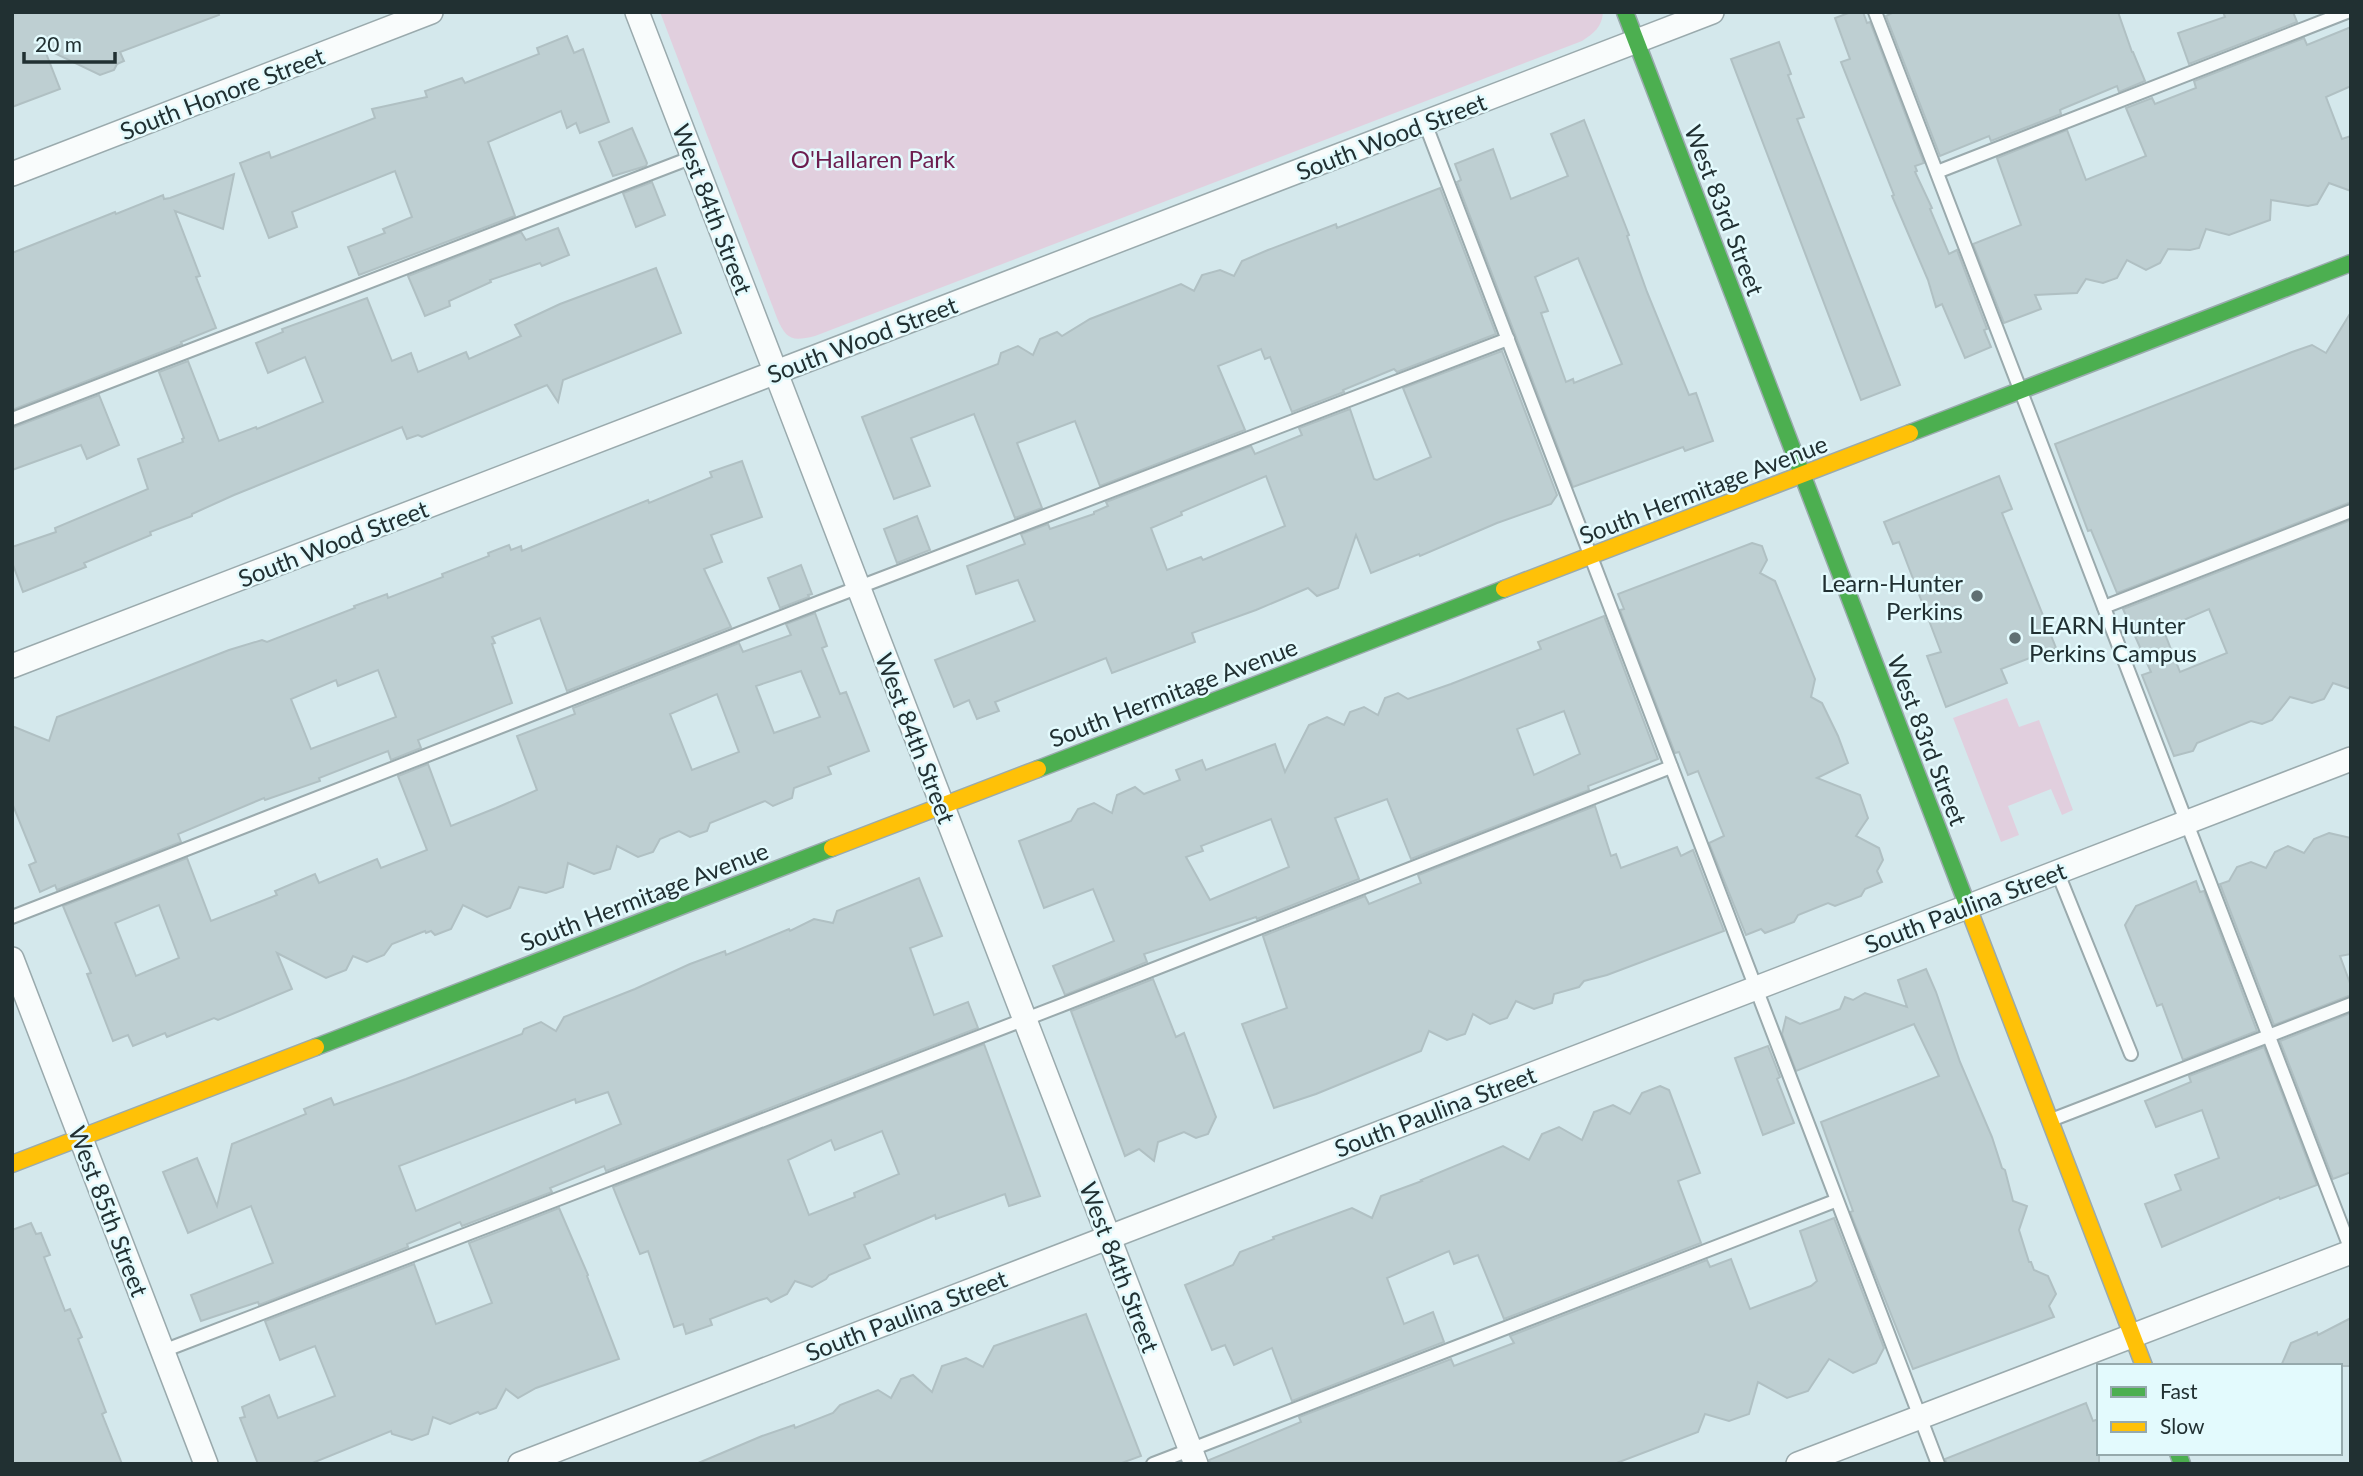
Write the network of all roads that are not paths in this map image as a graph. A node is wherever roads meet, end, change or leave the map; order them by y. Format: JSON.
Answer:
{"nodes":[{"id":1,"x":431,"y":12,"type":"edge"},
{"id":2,"x":638,"y":12,"type":"edge"},
{"id":3,"x":1625,"y":12,"type":"edge"},
{"id":4,"x":1712,"y":12,"type":"edge"},
{"id":5,"x":1875,"y":12,"type":"edge"},
{"id":6,"x":2347,"y":12,"type":"edge"},
{"id":7,"x":1636,"y":41,"type":"junction"},
{"id":8,"x":1425,"y":123,"type":"junction"},
{"id":9,"x":693,"y":157,"type":"junction"},
{"id":10,"x":1937,"y":172,"type":"junction"},
{"id":11,"x":12,"y":174,"type":"edge"},
{"id":12,"x":2351,"y":263,"type":"edge"},
{"id":13,"x":1508,"y":339,"type":"junction"},
{"id":14,"x":776,"y":372,"type":"junction"},
{"id":15,"x":2021,"y":390,"type":"junction"},
{"id":16,"x":12,"y":419,"type":"edge"},
{"id":17,"x":1802,"y":475,"type":"junction"},
{"id":18,"x":2351,"y":510,"type":"edge"},
{"id":19,"x":1591,"y":556,"type":"junction"},
{"id":20,"x":858,"y":587,"type":"junction"},
{"id":21,"x":2104,"y":607,"type":"junction"},
{"id":22,"x":12,"y":667,"type":"edge"},
{"id":23,"x":2351,"y":759,"type":"edge"},
{"id":24,"x":1671,"y":767,"type":"junction"},
{"id":25,"x":942,"y":806,"type":"junction"},
{"id":26,"x":2186,"y":822,"type":"junction"},
{"id":27,"x":2057,"y":871,"type":"junction"},
{"id":28,"x":1968,"y":906,"type":"junction"},
{"id":29,"x":12,"y":917,"type":"edge"},
{"id":30,"x":12,"y":959,"type":"edge"},
{"id":31,"x":1754,"y":988,"type":"junction"},
{"id":32,"x":2351,"y":1004,"type":"edge"},
{"id":33,"x":1025,"y":1020,"type":"junction"},
{"id":34,"x":2269,"y":1036,"type":"junction"},
{"id":35,"x":2132,"y":1054,"type":"dead end"},
{"id":36,"x":2050,"y":1120,"type":"junction"},
{"id":37,"x":80,"y":1138,"type":"junction"},
{"id":38,"x":12,"y":1164,"type":"edge"},
{"id":39,"x":1835,"y":1201,"type":"junction"},
{"id":40,"x":1108,"y":1237,"type":"junction"},
{"id":41,"x":2351,"y":1251,"type":"edge"},
{"id":42,"x":2133,"y":1336,"type":"junction"},
{"id":43,"x":163,"y":1352,"type":"junction"},
{"id":44,"x":2143,"y":1364,"type":"edge"},
{"id":45,"x":1920,"y":1417,"type":"junction"},
{"id":46,"x":1193,"y":1457,"type":"edge"},
{"id":47,"x":205,"y":1464,"type":"edge"},
{"id":48,"x":520,"y":1464,"type":"edge"},
{"id":49,"x":1153,"y":1464,"type":"edge"},
{"id":50,"x":1798,"y":1464,"type":"edge"},
{"id":51,"x":1938,"y":1464,"type":"edge"}],
"edges":[{"from":1,"to":11,"type":"street","name":"South Honore Street"},
{"from":2,"to":9,"type":"street","name":"West 84th Street"},
{"from":3,"to":7,"type":"street","name":"West 83rd Street"},
{"from":4,"to":7,"type":"street","name":"South Wood Street"},
{"from":5,"to":10,"type":"lane"},
{"from":6,"to":10,"type":"lane"},
{"from":7,"to":8,"type":"street","name":"South Wood Street"},
{"from":7,"to":17,"type":"street","name":"West 83rd Street"},
{"from":8,"to":13,"type":"lane"},
{"from":8,"to":14,"type":"street","name":"South Wood Street"},
{"from":9,"to":14,"type":"street","name":"West 84th Street"},
{"from":9,"to":16,"type":"lane"},
{"from":10,"to":15,"type":"lane"},
{"from":12,"to":15,"type":"street","name":"South Hermitage Avenue"},
{"from":13,"to":19,"type":"lane"},
{"from":13,"to":20,"type":"lane"},
{"from":14,"to":20,"type":"street","name":"West 84th Street"},
{"from":14,"to":22,"type":"street","name":"South Wood Street"},
{"from":15,"to":17,"type":"street","name":"South Hermitage Avenue"},
{"from":15,"to":21,"type":"lane"},
{"from":17,"to":19,"type":"street","name":"South Hermitage Avenue"},
{"from":17,"to":28,"type":"street","name":"West 83rd Street"},
{"from":18,"to":21,"type":"lane"},
{"from":19,"to":24,"type":"lane"},
{"from":19,"to":25,"type":"street","name":"South Hermitage Avenue"},
{"from":20,"to":25,"type":"street","name":"West 84th Street"},
{"from":20,"to":29,"type":"lane"},
{"from":21,"to":26,"type":"lane"},
{"from":23,"to":26,"type":"street","name":"South Paulina Street"},
{"from":24,"to":31,"type":"lane"},
{"from":24,"to":33,"type":"lane"},
{"from":25,"to":33,"type":"street","name":"West 84th Street"},
{"from":25,"to":37,"type":"street","name":"South Hermitage Avenue"},
{"from":26,"to":27,"type":"street","name":"South Paulina Street"},
{"from":26,"to":34,"type":"lane"},
{"from":27,"to":28,"type":"street","name":"South Paulina Street"},
{"from":27,"to":35,"type":"lane"},
{"from":28,"to":31,"type":"street","name":"South Paulina Street"},
{"from":28,"to":36,"type":"street","name":"West 83rd Street"},
{"from":30,"to":37,"type":"street","name":"West 85th Street"},
{"from":31,"to":39,"type":"lane"},
{"from":31,"to":40,"type":"street","name":"South Paulina Street"},
{"from":32,"to":34,"type":"lane"},
{"from":33,"to":40,"type":"street","name":"West 84th Street"},
{"from":33,"to":43,"type":"lane"},
{"from":34,"to":36,"type":"lane"},
{"from":34,"to":41,"type":"lane"},
{"from":36,"to":42,"type":"street","name":"West 83rd Street"},
{"from":37,"to":38,"type":"street","name":"South Hermitage Avenue"},
{"from":37,"to":43,"type":"street","name":"West 85th Street"},
{"from":39,"to":45,"type":"lane"},
{"from":39,"to":46,"type":"lane"},
{"from":40,"to":46,"type":"street","name":"West 84th Street"},
{"from":40,"to":48,"type":"street","name":"South Paulina Street"},
{"from":41,"to":42,"type":"street"},
{"from":42,"to":44,"type":"street","name":"West 83rd Street"},
{"from":42,"to":45,"type":"street"},
{"from":43,"to":47,"type":"street","name":"West 85th Street"},
{"from":45,"to":50,"type":"street"},
{"from":45,"to":51,"type":"lane"},
{"from":46,"to":49,"type":"lane"}]}
